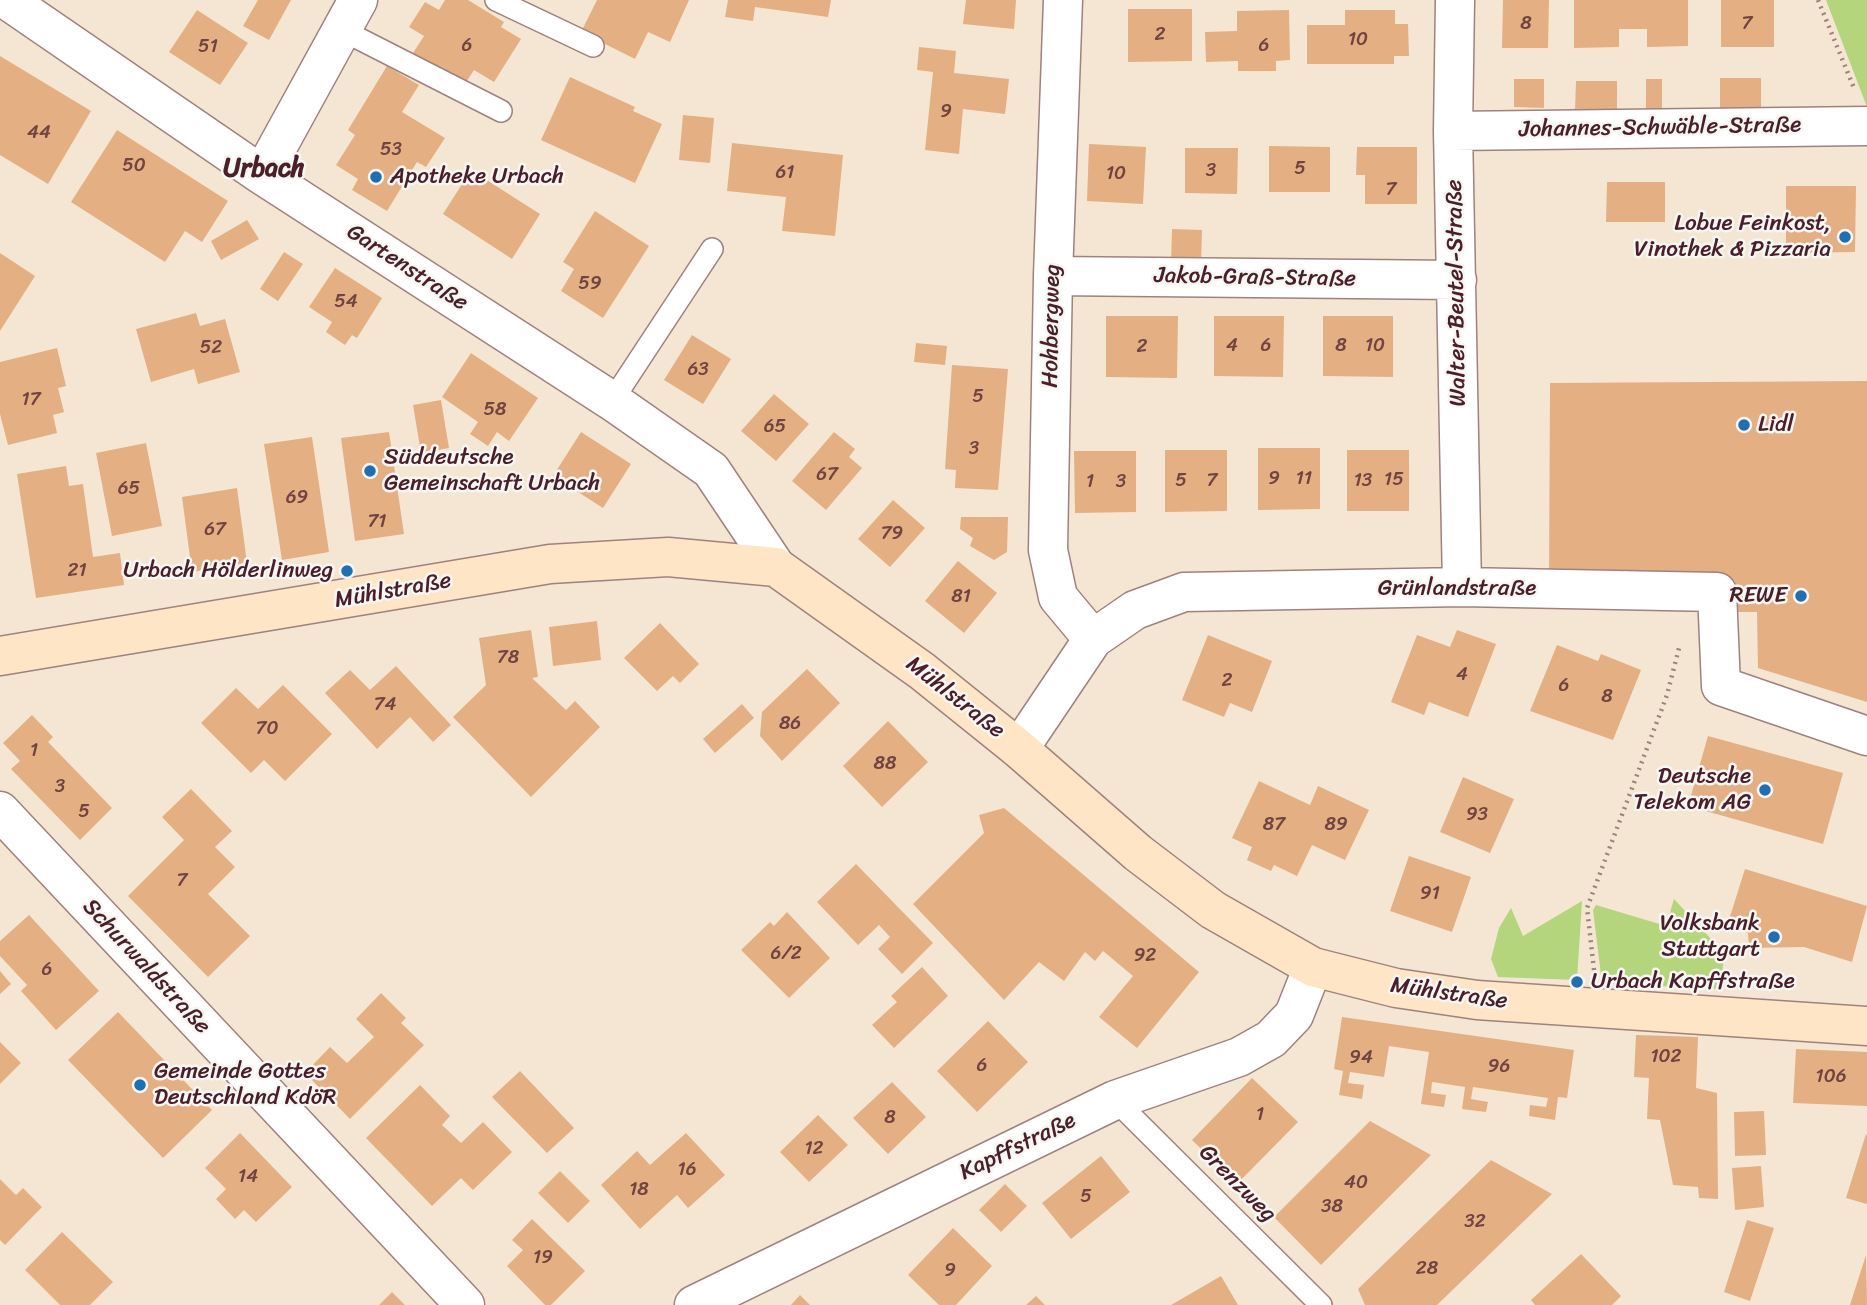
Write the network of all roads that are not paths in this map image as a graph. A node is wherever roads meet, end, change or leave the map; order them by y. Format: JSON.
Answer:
{"nodes":[{"id":1,"x":6,"y":0,"type":"edge"},
{"id":2,"x":496,"y":0,"type":"edge"},
{"id":3,"x":1063,"y":0,"type":"edge"},
{"id":4,"x":1455,"y":0,"type":"edge"},
{"id":5,"x":350,"y":15,"type":"edge"},
{"id":6,"x":593,"y":46,"type":"dead end"},
{"id":7,"x":501,"y":111,"type":"dead end"},
{"id":8,"x":1862,"y":111,"type":"edge"},
{"id":9,"x":1453,"y":131,"type":"junction"},
{"id":10,"x":262,"y":175,"type":"junction"},
{"id":11,"x":712,"y":249,"type":"dead end"},
{"id":12,"x":1053,"y":276,"type":"junction"},
{"id":13,"x":1457,"y":280,"type":"junction"},
{"id":14,"x":612,"y":401,"type":"junction"},
{"id":15,"x":776,"y":567,"type":"junction"},
{"id":16,"x":1462,"y":587,"type":"junction"},
{"id":17,"x":1093,"y":639,"type":"junction"},
{"id":18,"x":0,"y":656,"type":"edge"},
{"id":19,"x":1867,"y":736,"type":"edge"},
{"id":20,"x":1020,"y":749,"type":"junction"},
{"id":21,"x":0,"y":811,"type":"edge"},
{"id":22,"x":14,"y":853,"type":"edge"},
{"id":23,"x":1313,"y":967,"type":"junction"},
{"id":24,"x":1867,"y":1026,"type":"edge"},
{"id":25,"x":1115,"y":1100,"type":"junction"},
{"id":26,"x":466,"y":1305,"type":"edge"},
{"id":27,"x":694,"y":1305,"type":"edge"},
{"id":28,"x":1321,"y":1305,"type":"edge"}],
"edges":[{"from":1,"to":10,"type":"street","name":"Gartenstraße"},
{"from":2,"to":6,"type":"lane"},
{"from":3,"to":12,"type":"street","name":"Hohbergweg"},
{"from":4,"to":9,"type":"street","name":"Walter-Beutel-Straße"},
{"from":5,"to":7,"type":"lane"},
{"from":5,"to":10,"type":"street"},
{"from":8,"to":9,"type":"street","name":"Johannes-Schwäble-Straße"},
{"from":9,"to":13,"type":"street","name":"Walter-Beutel-Straße"},
{"from":10,"to":14,"type":"street","name":"Gartenstraße"},
{"from":11,"to":14,"type":"lane"},
{"from":12,"to":13,"type":"street","name":"Jakob-Graß-Straße"},
{"from":12,"to":17,"type":"street","name":"Hohbergweg"},
{"from":13,"to":16,"type":"street","name":"Walter-Beutel-Straße"},
{"from":14,"to":15,"type":"street","name":"Gartenstraße"},
{"from":15,"to":18,"type":"street","name":"Mühlstraße"},
{"from":15,"to":20,"type":"street","name":"Mühlstraße"},
{"from":16,"to":17,"type":"street","name":"Grünlandstraße"},
{"from":16,"to":19,"type":"street","name":"Grünlandstraße"},
{"from":17,"to":20,"type":"street","name":"Grünlandstraße"},
{"from":20,"to":23,"type":"street","name":"Mühlstraße"},
{"from":21,"to":22,"type":"street","name":"Schurwaldstraße"},
{"from":22,"to":26,"type":"street","name":"Schurwaldstraße"},
{"from":23,"to":24,"type":"street","name":"Mühlstraße"},
{"from":23,"to":25,"type":"street","name":"Kapffstraße"},
{"from":25,"to":27,"type":"street","name":"Kapffstraße"},
{"from":25,"to":28,"type":"lane","name":"Grenzweg"}]}
